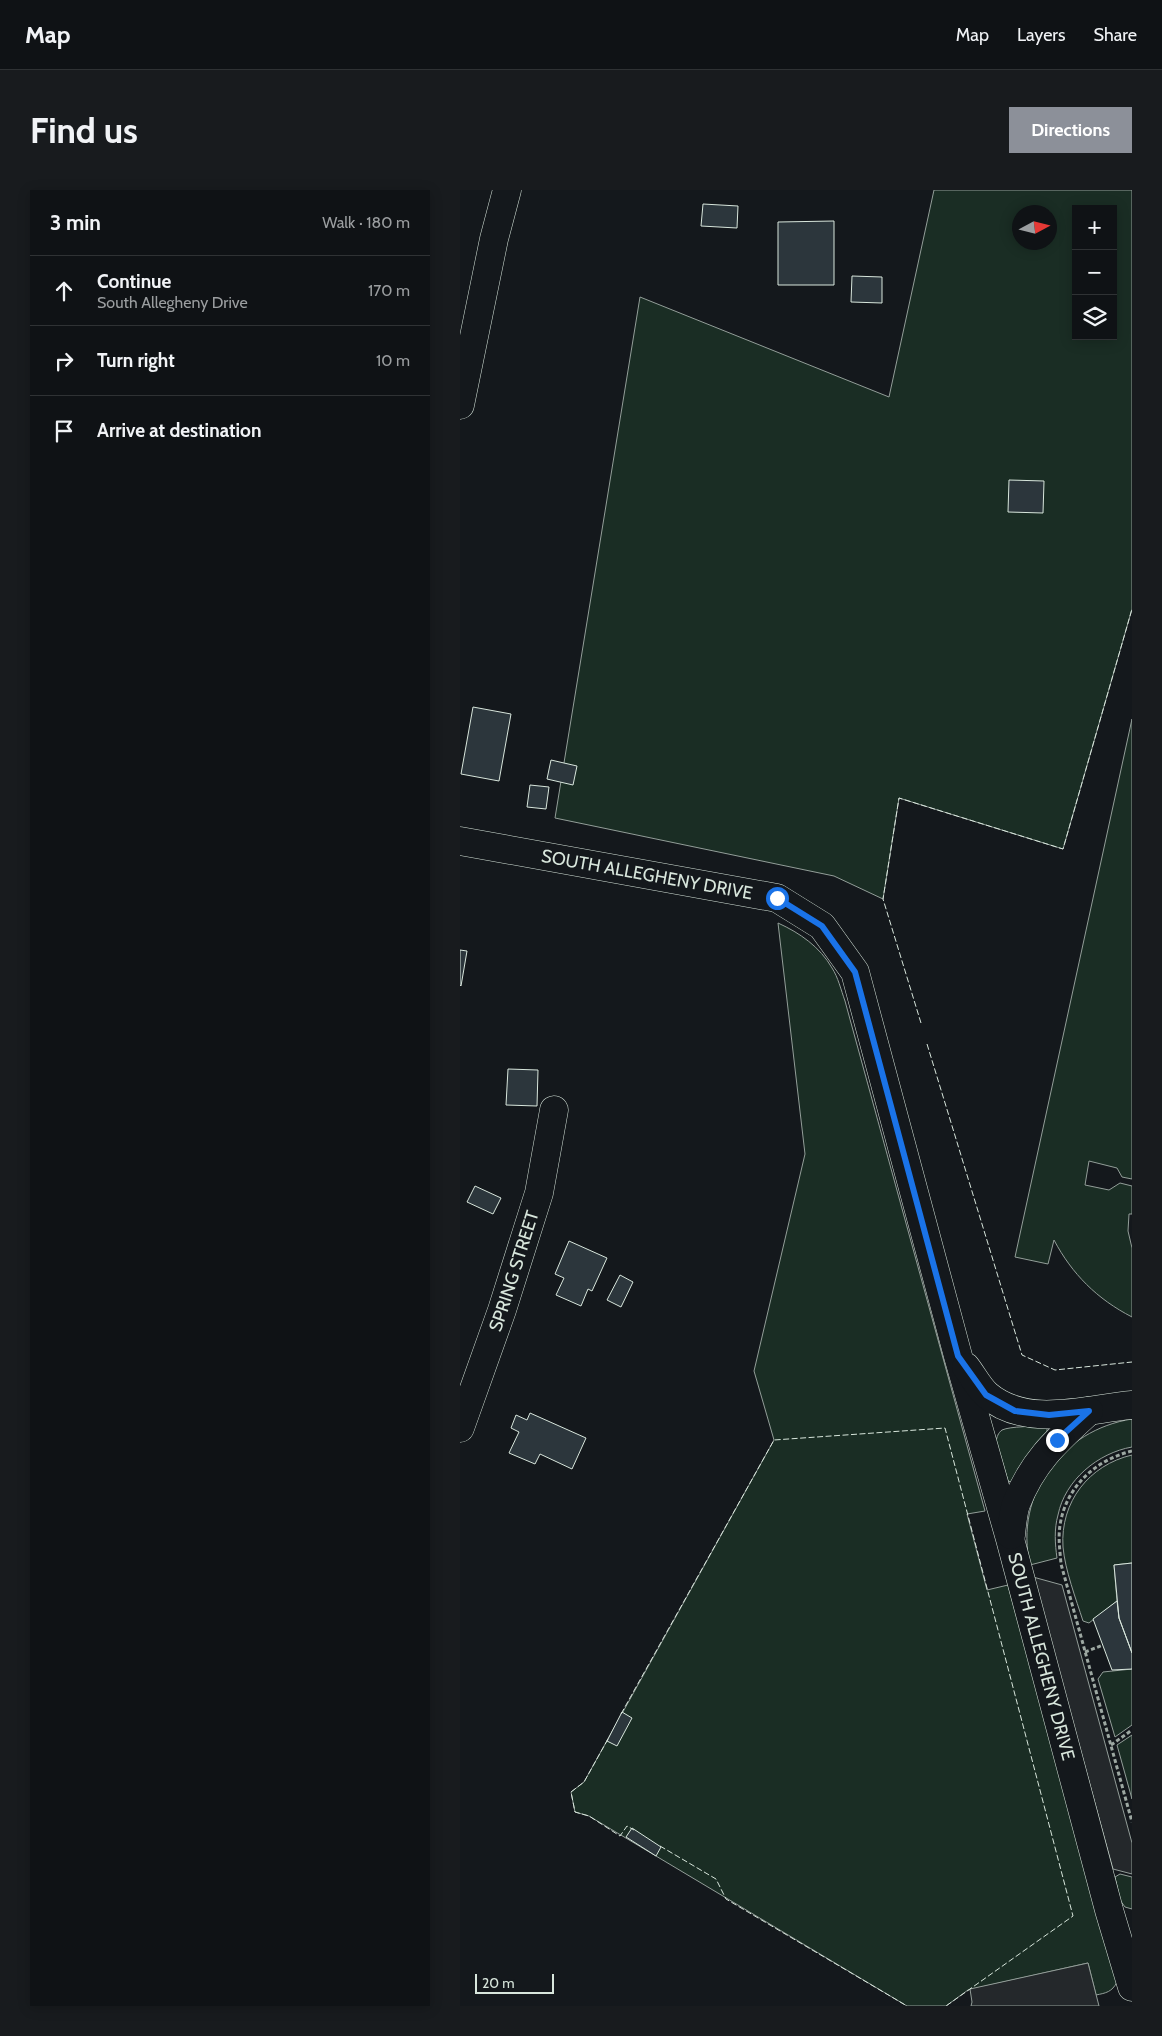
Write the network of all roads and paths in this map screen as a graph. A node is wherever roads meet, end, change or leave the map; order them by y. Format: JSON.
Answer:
{"nodes":[{"id":1,"x":507,"y":190,"type":"edge"},
{"id":2,"x":460,"y":404,"type":"edge"},
{"id":3,"x":460,"y":841,"type":"edge"},
{"id":4,"x":554,"y":1110,"type":"dead end"},
{"id":5,"x":958,"y":1356,"type":"junction"},
{"id":6,"x":1132,"y":1404,"type":"edge"},
{"id":7,"x":1089,"y":1411,"type":"junction"},
{"id":8,"x":460,"y":1428,"type":"edge"},
{"id":9,"x":1132,"y":1451,"type":"edge"},
{"id":10,"x":1010,"y":1539,"type":"junction"},
{"id":11,"x":1103,"y":1645,"type":"dead end"},
{"id":12,"x":1085,"y":1652,"type":"junction"},
{"id":13,"x":1132,"y":1730,"type":"edge"},
{"id":14,"x":1111,"y":1745,"type":"junction"},
{"id":15,"x":1132,"y":1822,"type":"edge"},
{"id":16,"x":1128,"y":1948,"type":"edge"},
{"id":17,"x":1132,"y":1987,"type":"edge"}],
"edges":[{"from":1,"to":2,"type":"street"},
{"from":3,"to":5,"type":"street","name":"SOUTH ALLEGHENY DRIVE"},
{"from":4,"to":8,"type":"street","name":"SPRING STREET"},
{"from":5,"to":7,"type":"street","name":"SOUTH ALLEGHENY DRIVE"},
{"from":5,"to":10,"type":"street","name":"SOUTH ALLEGHENY DRIVE"},
{"from":6,"to":7,"type":"street","name":"SOUTH ALLEGHENY DRIVE"},
{"from":7,"to":10,"type":"street"},
{"from":9,"to":12,"type":"path"},
{"from":10,"to":16,"type":"street","name":"SOUTH ALLEGHENY DRIVE"},
{"from":11,"to":12,"type":"path"},
{"from":12,"to":14,"type":"path"},
{"from":13,"to":14,"type":"path"},
{"from":14,"to":15,"type":"path"},
{"from":16,"to":17,"type":"street","name":"SOUTH ALLEGHENY DRIVE"}]}
